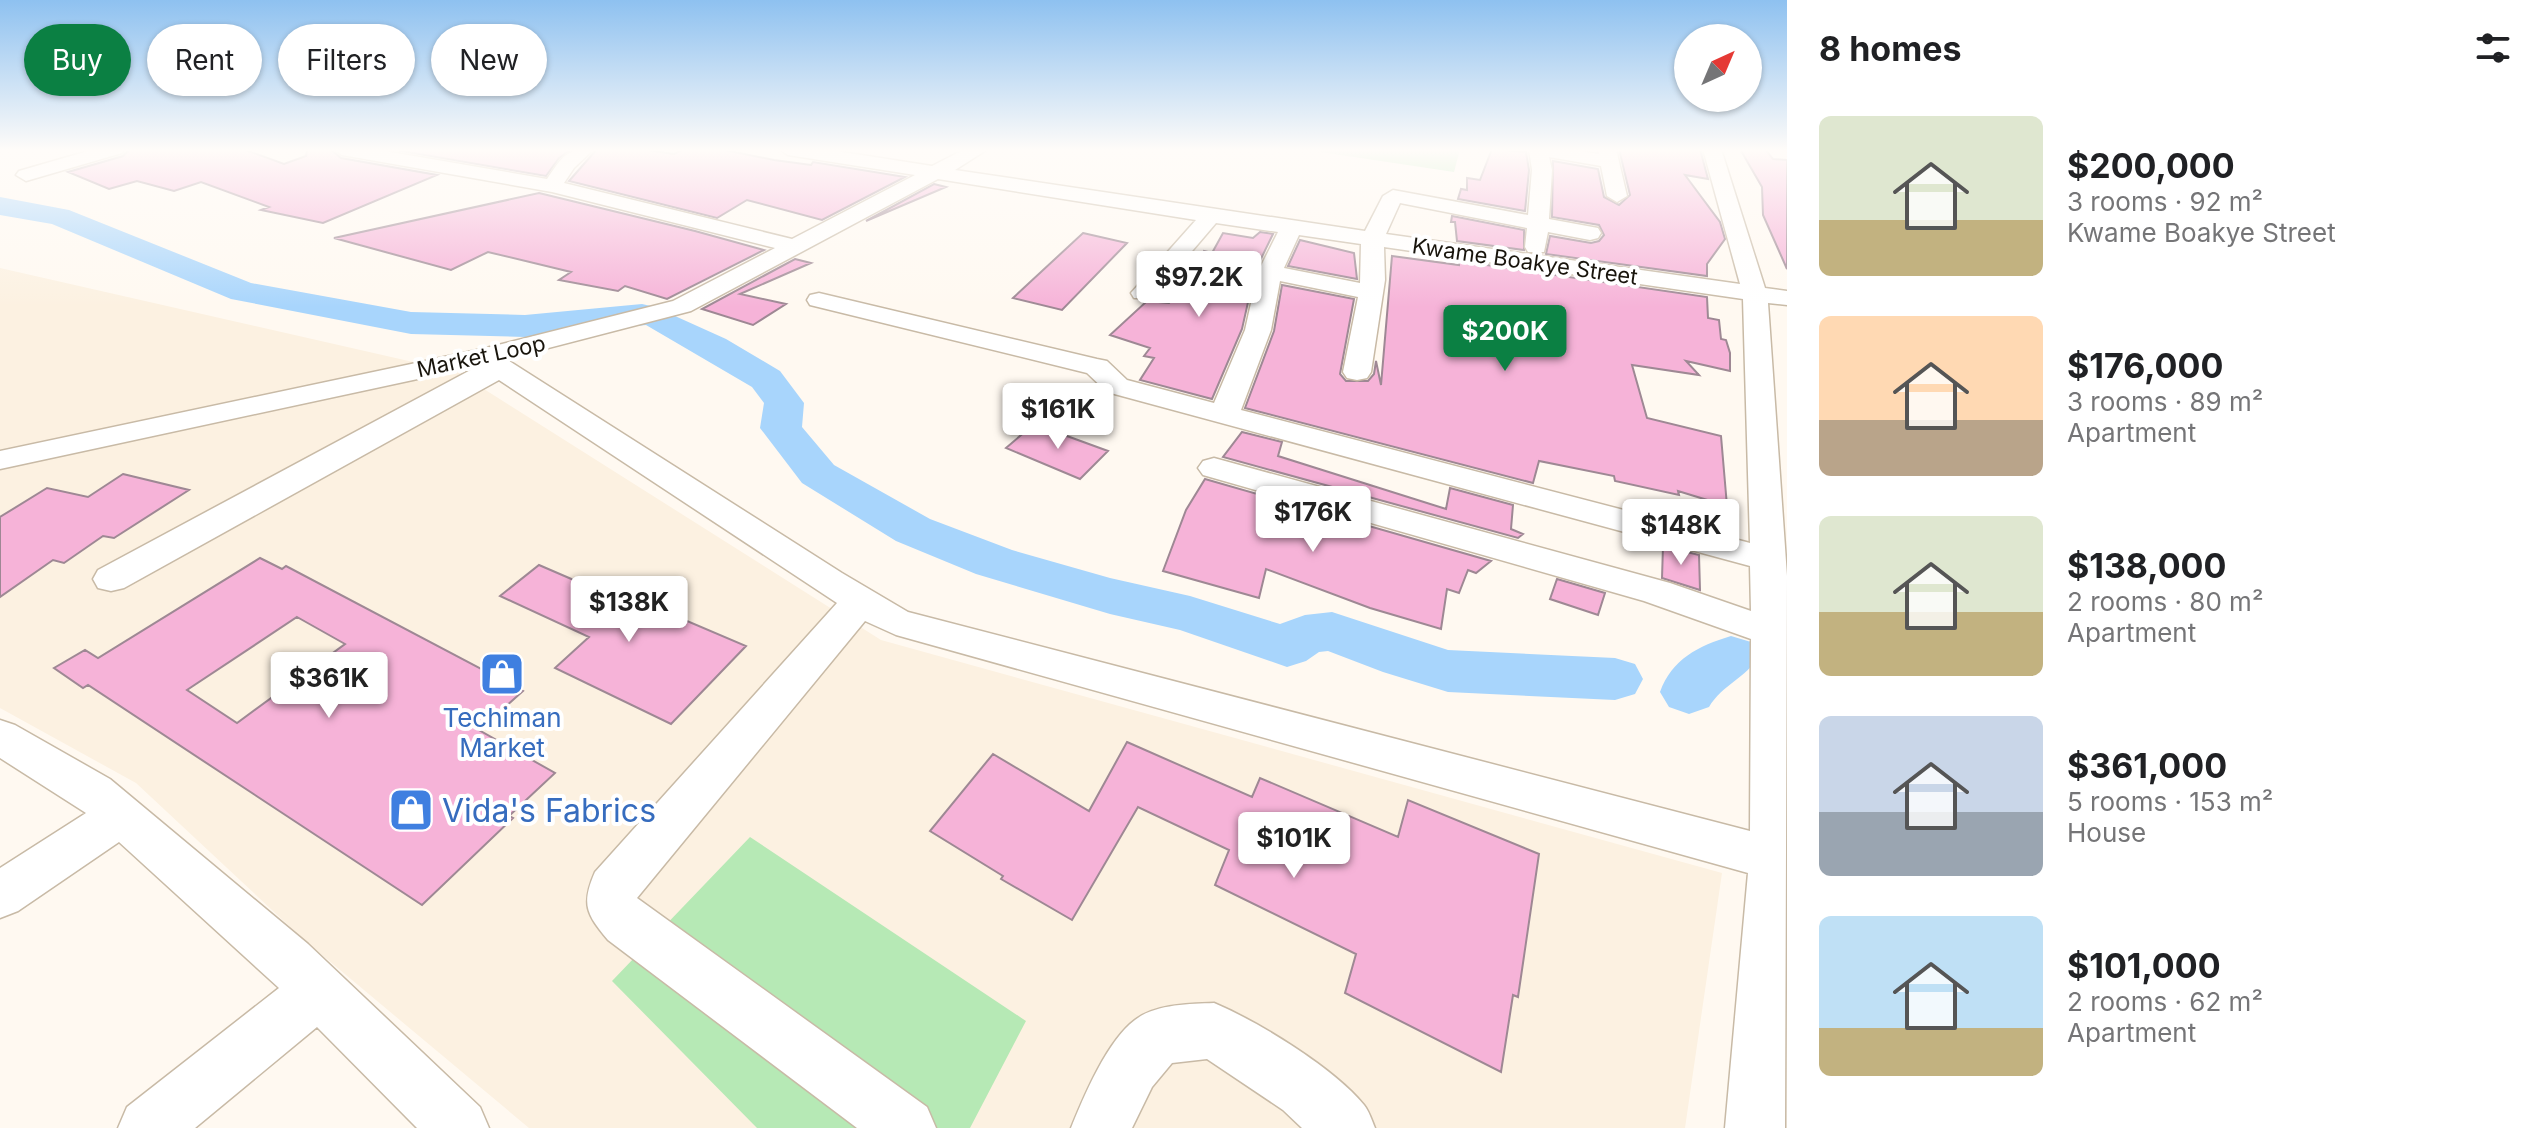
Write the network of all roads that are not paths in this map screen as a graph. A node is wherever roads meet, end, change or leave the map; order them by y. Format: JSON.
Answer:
{"nodes":[{"id":1,"x":615,"y":202,"type":"edge"},
{"id":2,"x":882,"y":202,"type":"edge"},
{"id":3,"x":1119,"y":202,"type":"edge"},
{"id":4,"x":1390,"y":202,"type":"edge"},
{"id":5,"x":1424,"y":202,"type":"edge"},
{"id":6,"x":1540,"y":202,"type":"edge"},
{"id":7,"x":1733,"y":202,"type":"edge"},
{"id":8,"x":1211,"y":216,"type":"junction"},
{"id":9,"x":1538,"y":222,"type":"junction"},
{"id":10,"x":1291,"y":228,"type":"junction"},
{"id":11,"x":1590,"y":233,"type":"dead end"},
{"id":12,"x":1372,"y":240,"type":"junction"},
{"id":13,"x":798,"y":247,"type":"junction"},
{"id":14,"x":1535,"y":263,"type":"junction"},
{"id":15,"x":1270,"y":272,"type":"junction"},
{"id":16,"x":1371,"y":292,"type":"junction"},
{"id":17,"x":1143,"y":293,"type":"dead end"},
{"id":18,"x":1771,"y":296,"type":"edge"},
{"id":19,"x":819,"y":300,"type":"dead end"},
{"id":20,"x":490,"y":363,"type":"junction"},
{"id":21,"x":1357,"y":372,"type":"dead end"},
{"id":22,"x":1224,"y":415,"type":"junction"},
{"id":23,"x":0,"y":460,"type":"edge"},
{"id":24,"x":1214,"y":468,"type":"dead end"},
{"id":25,"x":1768,"y":559,"type":"junction"},
{"id":26,"x":111,"y":579,"type":"dead end"},
{"id":27,"x":860,"y":601,"type":"junction"},
{"id":28,"x":1776,"y":613,"type":"edge"},
{"id":29,"x":0,"y":737,"type":"edge"},
{"id":30,"x":120,"y":816,"type":"junction"},
{"id":31,"x":1780,"y":859,"type":"edge"},
{"id":32,"x":0,"y":895,"type":"edge"},
{"id":33,"x":318,"y":991,"type":"junction"},
{"id":34,"x":148,"y":1128,"type":"edge"},
{"id":35,"x":459,"y":1128,"type":"edge"},
{"id":36,"x":906,"y":1128,"type":"edge"},
{"id":37,"x":1101,"y":1128,"type":"edge"},
{"id":38,"x":1345,"y":1128,"type":"edge"},
{"id":39,"x":1755,"y":1128,"type":"edge"}],
"edges":[{"from":1,"to":13,"type":"street"},
{"from":2,"to":13,"type":"street","name":"Market Loop"},
{"from":3,"to":8,"type":"street","name":"Kwame Boakye Street"},
{"from":4,"to":12,"type":"street"},
{"from":5,"to":9,"type":"street"},
{"from":6,"to":9,"type":"street"},
{"from":7,"to":18,"type":"street"},
{"from":8,"to":10,"type":"street","name":"Kwame Boakye Street"},
{"from":8,"to":17,"type":"street"},
{"from":9,"to":11,"type":"street"},
{"from":9,"to":14,"type":"street"},
{"from":10,"to":12,"type":"street","name":"Kwame Boakye Street"},
{"from":10,"to":15,"type":"street"},
{"from":12,"to":14,"type":"street","name":"Kwame Boakye Street"},
{"from":12,"to":16,"type":"street"},
{"from":13,"to":20,"type":"street","name":"Market Loop"},
{"from":14,"to":18,"type":"street","name":"Kwame Boakye Street"},
{"from":15,"to":16,"type":"street"},
{"from":15,"to":22,"type":"street"},
{"from":16,"to":21,"type":"street"},
{"from":18,"to":25,"type":"street"},
{"from":19,"to":22,"type":"street"},
{"from":20,"to":23,"type":"street","name":"Market Loop"},
{"from":20,"to":26,"type":"street"},
{"from":20,"to":27,"type":"street"},
{"from":22,"to":25,"type":"street"},
{"from":24,"to":28,"type":"street"},
{"from":25,"to":28,"type":"street"},
{"from":27,"to":31,"type":"street"},
{"from":27,"to":36,"type":"street"},
{"from":28,"to":31,"type":"street"},
{"from":29,"to":30,"type":"street"},
{"from":30,"to":32,"type":"street"},
{"from":30,"to":33,"type":"street"},
{"from":31,"to":39,"type":"street"},
{"from":33,"to":34,"type":"street"},
{"from":33,"to":35,"type":"street"},
{"from":37,"to":38,"type":"street"}]}
